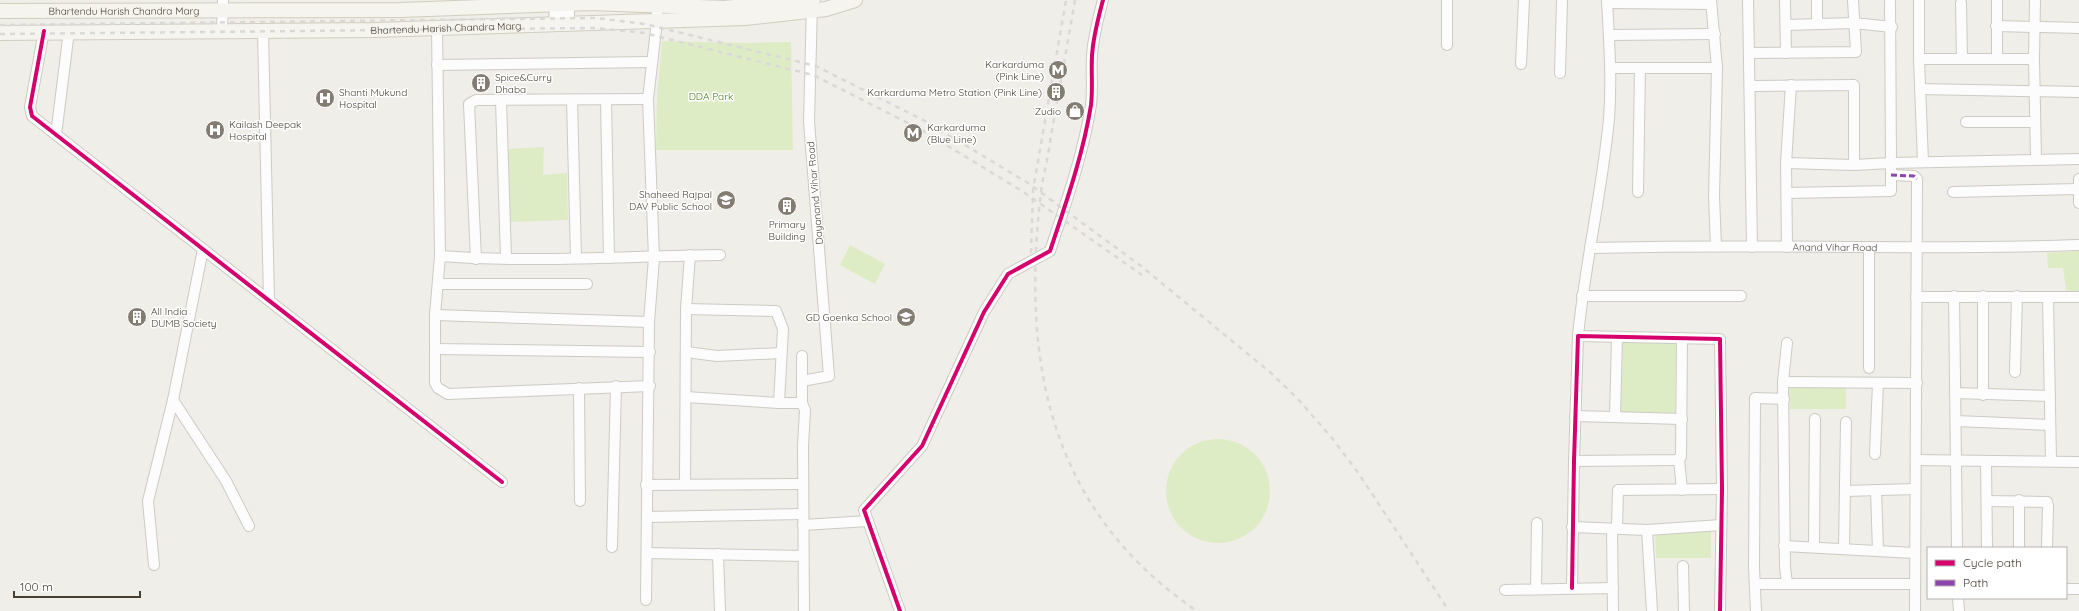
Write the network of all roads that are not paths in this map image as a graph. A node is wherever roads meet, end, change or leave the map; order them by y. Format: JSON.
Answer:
{"nodes":[{"id":1,"x":854,"y":0,"type":"edge"},
{"id":2,"x":1103,"y":0,"type":"edge"},
{"id":3,"x":1447,"y":0,"type":"edge"},
{"id":4,"x":1524,"y":0,"type":"edge"},
{"id":5,"x":1562,"y":0,"type":"edge"},
{"id":6,"x":1748,"y":0,"type":"edge"},
{"id":7,"x":1785,"y":0,"type":"edge"},
{"id":8,"x":1817,"y":0,"type":"edge"},
{"id":9,"x":1853,"y":0,"type":"edge"},
{"id":10,"x":1890,"y":0,"type":"edge"},
{"id":11,"x":1919,"y":0,"type":"edge"},
{"id":12,"x":1997,"y":0,"type":"edge"},
{"id":13,"x":2035,"y":0,"type":"edge"},
{"id":14,"x":1608,"y":1,"type":"edge"},
{"id":15,"x":562,"y":2,"type":"edge"},
{"id":16,"x":752,"y":2,"type":"edge"},
{"id":17,"x":1638,"y":2,"type":"edge"},
{"id":18,"x":1681,"y":2,"type":"edge"},
{"id":19,"x":1711,"y":2,"type":"edge"},
{"id":20,"x":1961,"y":3,"type":"dead end"},
{"id":21,"x":812,"y":4,"type":"edge"},
{"id":22,"x":350,"y":5,"type":"edge"},
{"id":23,"x":657,"y":5,"type":"junction"},
{"id":24,"x":223,"y":6,"type":"edge"},
{"id":25,"x":0,"y":11,"type":"edge"},
{"id":26,"x":658,"y":21,"type":"junction"},
{"id":27,"x":1817,"y":23,"type":"junction"},
{"id":28,"x":1854,"y":23,"type":"junction"},
{"id":29,"x":562,"y":24,"type":"junction"},
{"id":30,"x":1786,"y":25,"type":"junction"},
{"id":31,"x":1996,"y":26,"type":"junction"},
{"id":32,"x":437,"y":27,"type":"junction"},
{"id":33,"x":1892,"y":27,"type":"junction"},
{"id":34,"x":2034,"y":27,"type":"junction"},
{"id":35,"x":2079,"y":28,"type":"edge"},
{"id":36,"x":40,"y":31,"type":"junction"},
{"id":37,"x":68,"y":31,"type":"junction"},
{"id":38,"x":222,"y":31,"type":"junction"},
{"id":39,"x":0,"y":32,"type":"edge"},
{"id":40,"x":263,"y":32,"type":"junction"},
{"id":41,"x":1715,"y":34,"type":"junction"},
{"id":42,"x":1610,"y":35,"type":"junction"},
{"id":43,"x":1447,"y":45,"type":"dead end"},
{"id":44,"x":1749,"y":52,"type":"junction"},
{"id":45,"x":1786,"y":52,"type":"junction"},
{"id":46,"x":1997,"y":58,"type":"junction"},
{"id":47,"x":1919,"y":59,"type":"junction"},
{"id":48,"x":1962,"y":59,"type":"junction"},
{"id":49,"x":2034,"y":59,"type":"junction"},
{"id":50,"x":652,"y":62,"type":"junction"},
{"id":51,"x":1521,"y":64,"type":"dead end"},
{"id":52,"x":437,"y":65,"type":"junction"},
{"id":53,"x":1611,"y":68,"type":"junction"},
{"id":54,"x":1640,"y":68,"type":"junction"},
{"id":55,"x":1717,"y":68,"type":"junction"},
{"id":56,"x":1560,"y":73,"type":"dead end"},
{"id":57,"x":1790,"y":84,"type":"junction"},
{"id":58,"x":1750,"y":86,"type":"junction"},
{"id":59,"x":1920,"y":89,"type":"junction"},
{"id":60,"x":2035,"y":92,"type":"junction"},
{"id":61,"x":2079,"y":92,"type":"edge"},
{"id":62,"x":648,"y":99,"type":"junction"},
{"id":63,"x":501,"y":100,"type":"junction"},
{"id":64,"x":572,"y":100,"type":"junction"},
{"id":65,"x":606,"y":100,"type":"junction"},
{"id":66,"x":1966,"y":122,"type":"dead end"},
{"id":67,"x":2035,"y":122,"type":"junction"},
{"id":68,"x":56,"y":135,"type":"junction"},
{"id":69,"x":2036,"y":159,"type":"junction"},
{"id":70,"x":2079,"y":159,"type":"edge"},
{"id":71,"x":1923,"y":162,"type":"junction"},
{"id":72,"x":1891,"y":163,"type":"junction"},
{"id":73,"x":1786,"y":164,"type":"junction"},
{"id":74,"x":1854,"y":165,"type":"junction"},
{"id":75,"x":1891,"y":175,"type":"junction"},
{"id":76,"x":2079,"y":186,"type":"edge"},
{"id":77,"x":1638,"y":192,"type":"dead end"},
{"id":78,"x":1953,"y":192,"type":"dead end"},
{"id":79,"x":1787,"y":193,"type":"junction"},
{"id":80,"x":2079,"y":203,"type":"edge"},
{"id":81,"x":2079,"y":245,"type":"edge"},
{"id":82,"x":1716,"y":246,"type":"junction"},
{"id":83,"x":1752,"y":247,"type":"junction"},
{"id":84,"x":1787,"y":247,"type":"junction"},
{"id":85,"x":1869,"y":247,"type":"junction"},
{"id":86,"x":1590,"y":248,"type":"junction"},
{"id":87,"x":1916,"y":248,"type":"junction"},
{"id":88,"x":203,"y":249,"type":"junction"},
{"id":89,"x":690,"y":255,"type":"junction"},
{"id":90,"x":720,"y":255,"type":"dead end"},
{"id":91,"x":440,"y":256,"type":"junction"},
{"id":92,"x":506,"y":258,"type":"junction"},
{"id":93,"x":576,"y":258,"type":"junction"},
{"id":94,"x":609,"y":258,"type":"junction"},
{"id":95,"x":654,"y":258,"type":"junction"},
{"id":96,"x":476,"y":259,"type":"junction"},
{"id":97,"x":438,"y":284,"type":"junction"},
{"id":98,"x":587,"y":284,"type":"dead end"},
{"id":99,"x":1582,"y":296,"type":"junction"},
{"id":100,"x":1741,"y":296,"type":"dead end"},
{"id":101,"x":1954,"y":296,"type":"junction"},
{"id":102,"x":1983,"y":296,"type":"junction"},
{"id":103,"x":2017,"y":296,"type":"junction"},
{"id":104,"x":1916,"y":297,"type":"junction"},
{"id":105,"x":2048,"y":297,"type":"junction"},
{"id":106,"x":2079,"y":297,"type":"edge"},
{"id":107,"x":269,"y":300,"type":"junction"},
{"id":108,"x":686,"y":309,"type":"junction"},
{"id":109,"x":435,"y":315,"type":"junction"},
{"id":110,"x":649,"y":322,"type":"junction"},
{"id":111,"x":1578,"y":336,"type":"junction"},
{"id":112,"x":1617,"y":338,"type":"junction"},
{"id":113,"x":1682,"y":338,"type":"junction"},
{"id":114,"x":1787,"y":342,"type":"dead end"},
{"id":115,"x":435,"y":349,"type":"junction"},
{"id":116,"x":650,"y":352,"type":"junction"},
{"id":117,"x":686,"y":352,"type":"junction"},
{"id":118,"x":782,"y":353,"type":"junction"},
{"id":119,"x":802,"y":356,"type":"dead end"},
{"id":120,"x":1869,"y":368,"type":"dead end"},
{"id":121,"x":2015,"y":372,"type":"dead end"},
{"id":122,"x":802,"y":381,"type":"junction"},
{"id":123,"x":1783,"y":382,"type":"junction"},
{"id":124,"x":1878,"y":383,"type":"junction"},
{"id":125,"x":1917,"y":383,"type":"junction"},
{"id":126,"x":616,"y":386,"type":"junction"},
{"id":127,"x":650,"y":386,"type":"junction"},
{"id":128,"x":579,"y":388,"type":"junction"},
{"id":129,"x":1955,"y":393,"type":"junction"},
{"id":130,"x":1983,"y":395,"type":"junction"},
{"id":131,"x":2050,"y":396,"type":"junction"},
{"id":132,"x":686,"y":397,"type":"junction"},
{"id":133,"x":1784,"y":399,"type":"junction"},
{"id":134,"x":173,"y":400,"type":"junction"},
{"id":135,"x":779,"y":403,"type":"junction"},
{"id":136,"x":802,"y":403,"type":"junction"},
{"id":137,"x":1575,"y":416,"type":"junction"},
{"id":138,"x":1615,"y":417,"type":"junction"},
{"id":139,"x":1682,"y":419,"type":"junction"},
{"id":140,"x":1815,"y":419,"type":"dead end"},
{"id":141,"x":1956,"y":421,"type":"junction"},
{"id":142,"x":1846,"y":422,"type":"dead end"},
{"id":143,"x":2050,"y":425,"type":"junction"},
{"id":144,"x":1875,"y":454,"type":"dead end"},
{"id":145,"x":1679,"y":459,"type":"junction"},
{"id":146,"x":1916,"y":460,"type":"junction"},
{"id":147,"x":1955,"y":460,"type":"junction"},
{"id":148,"x":1574,"y":461,"type":"junction"},
{"id":149,"x":2051,"y":461,"type":"junction"},
{"id":150,"x":1986,"y":462,"type":"junction"},
{"id":151,"x":2079,"y":462,"type":"edge"},
{"id":152,"x":502,"y":482,"type":"dead end"},
{"id":153,"x":685,"y":484,"type":"junction"},
{"id":154,"x":803,"y":484,"type":"junction"},
{"id":155,"x":646,"y":485,"type":"junction"},
{"id":156,"x":1722,"y":489,"type":"junction"},
{"id":157,"x":1915,"y":489,"type":"junction"},
{"id":158,"x":1682,"y":490,"type":"junction"},
{"id":159,"x":1876,"y":490,"type":"junction"},
{"id":160,"x":1845,"y":491,"type":"junction"},
{"id":161,"x":2020,"y":500,"type":"junction"},
{"id":162,"x":580,"y":501,"type":"dead end"},
{"id":163,"x":1986,"y":501,"type":"junction"},
{"id":164,"x":647,"y":517,"type":"junction"},
{"id":165,"x":803,"y":520,"type":"junction"},
{"id":166,"x":868,"y":521,"type":"junction"},
{"id":167,"x":1537,"y":523,"type":"dead end"},
{"id":168,"x":1721,"y":525,"type":"junction"},
{"id":169,"x":249,"y":526,"type":"dead end"},
{"id":170,"x":1572,"y":527,"type":"junction"},
{"id":171,"x":1614,"y":528,"type":"junction"},
{"id":172,"x":1647,"y":530,"type":"junction"},
{"id":173,"x":1784,"y":546,"type":"junction"},
{"id":174,"x":612,"y":547,"type":"dead end"},
{"id":175,"x":1957,"y":547,"type":"edge"},
{"id":176,"x":1987,"y":547,"type":"edge"},
{"id":177,"x":2019,"y":547,"type":"edge"},
{"id":178,"x":2047,"y":547,"type":"edge"},
{"id":179,"x":1814,"y":548,"type":"junction"},
{"id":180,"x":1844,"y":549,"type":"junction"},
{"id":181,"x":1878,"y":551,"type":"junction"},
{"id":182,"x":647,"y":553,"type":"junction"},
{"id":183,"x":1914,"y":553,"type":"junction"},
{"id":184,"x":718,"y":554,"type":"junction"},
{"id":185,"x":803,"y":556,"type":"junction"},
{"id":186,"x":154,"y":565,"type":"dead end"},
{"id":187,"x":1683,"y":566,"type":"dead end"},
{"id":188,"x":1755,"y":584,"type":"junction"},
{"id":189,"x":1787,"y":584,"type":"junction"},
{"id":190,"x":1914,"y":584,"type":"junction"},
{"id":191,"x":1572,"y":588,"type":"junction"},
{"id":192,"x":1613,"y":588,"type":"junction"},
{"id":193,"x":1536,"y":589,"type":"junction"},
{"id":194,"x":2067,"y":589,"type":"edge"},
{"id":195,"x":2079,"y":589,"type":"edge"},
{"id":196,"x":1505,"y":590,"type":"dead end"},
{"id":197,"x":1958,"y":599,"type":"edge"},
{"id":198,"x":646,"y":600,"type":"dead end"},
{"id":199,"x":720,"y":611,"type":"edge"},
{"id":200,"x":804,"y":611,"type":"edge"},
{"id":201,"x":900,"y":611,"type":"edge"},
{"id":202,"x":1613,"y":611,"type":"edge"},
{"id":203,"x":1652,"y":611,"type":"edge"},
{"id":204,"x":1684,"y":611,"type":"edge"},
{"id":205,"x":1720,"y":611,"type":"edge"},
{"id":206,"x":1756,"y":611,"type":"edge"},
{"id":207,"x":1915,"y":611,"type":"edge"},
{"id":208,"x":1959,"y":611,"type":"edge"}],
"edges":[{"from":1,"to":21,"type":"main road","name":"Bhartendu Harish Chandra Marg"},
{"from":2,"to":166,"type":"street"},
{"from":3,"to":43,"type":"street"},
{"from":4,"to":51,"type":"street"},
{"from":5,"to":56,"type":"street"},
{"from":6,"to":44,"type":"street"},
{"from":7,"to":30,"type":"street"},
{"from":8,"to":27,"type":"street"},
{"from":9,"to":28,"type":"street"},
{"from":10,"to":33,"type":"street"},
{"from":11,"to":47,"type":"street"},
{"from":12,"to":31,"type":"street"},
{"from":13,"to":34,"type":"street"},
{"from":14,"to":17,"type":"street"},
{"from":14,"to":42,"type":"street"},
{"from":15,"to":22,"type":"main road","name":"Bhartendu Harish Chandra Marg"},
{"from":15,"to":23,"type":"main road","name":"Bhartendu Harish Chandra Marg"},
{"from":15,"to":29,"type":"street"},
{"from":16,"to":21,"type":"main road","name":"Bhartendu Harish Chandra Marg"},
{"from":16,"to":23,"type":"main road","name":"Bhartendu Harish Chandra Marg"},
{"from":17,"to":18,"type":"street"},
{"from":18,"to":19,"type":"street"},
{"from":19,"to":41,"type":"street"},
{"from":20,"to":48,"type":"street"},
{"from":21,"to":26,"type":"main road","name":"Bhartendu Harish Chandra Marg"},
{"from":21,"to":122,"type":"street","name":"Dayanand Vihar Road"},
{"from":22,"to":24,"type":"main road","name":"Bhartendu Harish Chandra Marg"},
{"from":23,"to":26,"type":"street"},
{"from":24,"to":25,"type":"main road","name":"Bhartendu Harish Chandra Marg"},
{"from":24,"to":38,"type":"street"},
{"from":26,"to":29,"type":"main road","name":"Bhartendu Harish Chandra Marg"},
{"from":26,"to":50,"type":"street"},
{"from":27,"to":28,"type":"street"},
{"from":27,"to":30,"type":"street"},
{"from":28,"to":33,"type":"street"},
{"from":28,"to":45,"type":"street"},
{"from":29,"to":32,"type":"main road","name":"Bhartendu Harish Chandra Marg"},
{"from":30,"to":45,"type":"street"},
{"from":31,"to":34,"type":"street"},
{"from":31,"to":46,"type":"street"},
{"from":32,"to":40,"type":"main road","name":"Bhartendu Harish Chandra Marg"},
{"from":32,"to":52,"type":"street"},
{"from":33,"to":72,"type":"street"},
{"from":34,"to":35,"type":"street"},
{"from":34,"to":49,"type":"street"},
{"from":36,"to":37,"type":"main road","name":"Bhartendu Harish Chandra Marg"},
{"from":36,"to":39,"type":"main road","name":"Bhartendu Harish Chandra Marg"},
{"from":36,"to":68,"type":"street"},
{"from":37,"to":38,"type":"main road","name":"Bhartendu Harish Chandra Marg"},
{"from":37,"to":68,"type":"street"},
{"from":38,"to":40,"type":"main road","name":"Bhartendu Harish Chandra Marg"},
{"from":40,"to":107,"type":"street"},
{"from":41,"to":42,"type":"street"},
{"from":41,"to":55,"type":"street"},
{"from":42,"to":53,"type":"street"},
{"from":44,"to":45,"type":"street"},
{"from":44,"to":58,"type":"street"},
{"from":46,"to":48,"type":"street"},
{"from":46,"to":49,"type":"street"},
{"from":47,"to":48,"type":"street"},
{"from":47,"to":59,"type":"street"},
{"from":49,"to":60,"type":"street"},
{"from":50,"to":52,"type":"street"},
{"from":50,"to":62,"type":"street"},
{"from":52,"to":91,"type":"street"},
{"from":53,"to":54,"type":"street"},
{"from":53,"to":86,"type":"street"},
{"from":54,"to":55,"type":"street"},
{"from":54,"to":77,"type":"street"},
{"from":55,"to":82,"type":"street"},
{"from":57,"to":58,"type":"street"},
{"from":57,"to":73,"type":"street"},
{"from":57,"to":74,"type":"street"},
{"from":58,"to":83,"type":"street"},
{"from":59,"to":60,"type":"street"},
{"from":59,"to":71,"type":"street"},
{"from":60,"to":61,"type":"street"},
{"from":60,"to":67,"type":"street"},
{"from":62,"to":65,"type":"street"},
{"from":62,"to":95,"type":"street"},
{"from":63,"to":64,"type":"street"},
{"from":63,"to":92,"type":"street"},
{"from":63,"to":96,"type":"street"},
{"from":64,"to":65,"type":"street"},
{"from":64,"to":93,"type":"street"},
{"from":65,"to":94,"type":"street"},
{"from":66,"to":67,"type":"street"},
{"from":67,"to":69,"type":"street"},
{"from":68,"to":88,"type":"street"},
{"from":69,"to":70,"type":"street"},
{"from":69,"to":71,"type":"street"},
{"from":71,"to":72,"type":"street"},
{"from":72,"to":74,"type":"street"},
{"from":72,"to":75,"type":"street"},
{"from":73,"to":74,"type":"street"},
{"from":73,"to":79,"type":"street"},
{"from":75,"to":79,"type":"street"},
{"from":75,"to":87,"type":"street"},
{"from":76,"to":78,"type":"street"},
{"from":76,"to":80,"type":"street"},
{"from":79,"to":84,"type":"street"},
{"from":81,"to":87,"type":"street","name":"Anand Vihar Road"},
{"from":82,"to":83,"type":"street","name":"Anand Vihar Road"},
{"from":82,"to":86,"type":"street","name":"Anand Vihar Road"},
{"from":83,"to":84,"type":"street","name":"Anand Vihar Road"},
{"from":84,"to":85,"type":"street","name":"Anand Vihar Road"},
{"from":85,"to":87,"type":"street","name":"Anand Vihar Road"},
{"from":85,"to":120,"type":"street"},
{"from":86,"to":99,"type":"street"},
{"from":87,"to":104,"type":"street"},
{"from":88,"to":107,"type":"street"},
{"from":88,"to":134,"type":"street"},
{"from":89,"to":90,"type":"street"},
{"from":89,"to":95,"type":"street"},
{"from":89,"to":108,"type":"street"},
{"from":91,"to":96,"type":"street"},
{"from":91,"to":97,"type":"street"},
{"from":92,"to":93,"type":"street"},
{"from":92,"to":96,"type":"street"},
{"from":93,"to":94,"type":"street"},
{"from":94,"to":95,"type":"street"},
{"from":95,"to":110,"type":"street"},
{"from":97,"to":98,"type":"street"},
{"from":97,"to":109,"type":"street"},
{"from":99,"to":100,"type":"street"},
{"from":99,"to":111,"type":"street"},
{"from":101,"to":102,"type":"street"},
{"from":101,"to":104,"type":"street"},
{"from":101,"to":129,"type":"street"},
{"from":102,"to":103,"type":"street"},
{"from":102,"to":130,"type":"street"},
{"from":103,"to":105,"type":"street"},
{"from":103,"to":121,"type":"street"},
{"from":104,"to":125,"type":"street"},
{"from":105,"to":106,"type":"street"},
{"from":105,"to":131,"type":"street"},
{"from":107,"to":152,"type":"street"},
{"from":108,"to":117,"type":"street"},
{"from":108,"to":118,"type":"street"},
{"from":109,"to":110,"type":"street"},
{"from":109,"to":115,"type":"street"},
{"from":110,"to":116,"type":"street"},
{"from":111,"to":112,"type":"street"},
{"from":111,"to":137,"type":"street"},
{"from":112,"to":113,"type":"street"},
{"from":112,"to":138,"type":"street"},
{"from":113,"to":139,"type":"street"},
{"from":113,"to":156,"type":"street"},
{"from":114,"to":123,"type":"street"},
{"from":115,"to":116,"type":"street"},
{"from":115,"to":128,"type":"street"},
{"from":116,"to":127,"type":"street"},
{"from":117,"to":118,"type":"street"},
{"from":117,"to":132,"type":"street"},
{"from":118,"to":135,"type":"street"},
{"from":119,"to":122,"type":"street"},
{"from":122,"to":136,"type":"street"},
{"from":123,"to":124,"type":"street"},
{"from":123,"to":133,"type":"street"},
{"from":124,"to":125,"type":"street"},
{"from":124,"to":144,"type":"street"},
{"from":125,"to":146,"type":"street"},
{"from":126,"to":127,"type":"street"},
{"from":126,"to":128,"type":"street"},
{"from":126,"to":174,"type":"street"},
{"from":127,"to":155,"type":"street"},
{"from":128,"to":162,"type":"street"},
{"from":129,"to":130,"type":"street"},
{"from":129,"to":141,"type":"street"},
{"from":130,"to":131,"type":"street"},
{"from":131,"to":143,"type":"street"},
{"from":132,"to":135,"type":"street"},
{"from":132,"to":153,"type":"street"},
{"from":133,"to":173,"type":"street"},
{"from":133,"to":188,"type":"street"},
{"from":134,"to":169,"type":"street"},
{"from":134,"to":186,"type":"street"},
{"from":135,"to":136,"type":"street"},
{"from":136,"to":154,"type":"street"},
{"from":137,"to":138,"type":"street"},
{"from":137,"to":148,"type":"street"},
{"from":138,"to":139,"type":"street"},
{"from":139,"to":145,"type":"street"},
{"from":140,"to":179,"type":"street"},
{"from":141,"to":143,"type":"street"},
{"from":141,"to":147,"type":"street"},
{"from":142,"to":160,"type":"street"},
{"from":143,"to":149,"type":"street"},
{"from":145,"to":148,"type":"street"},
{"from":145,"to":158,"type":"street"},
{"from":146,"to":147,"type":"street"},
{"from":146,"to":157,"type":"street"},
{"from":147,"to":150,"type":"street"},
{"from":147,"to":175,"type":"street"},
{"from":148,"to":170,"type":"street"},
{"from":149,"to":150,"type":"street"},
{"from":149,"to":151,"type":"street"},
{"from":150,"to":163,"type":"street"},
{"from":153,"to":154,"type":"street"},
{"from":153,"to":155,"type":"street"},
{"from":154,"to":165,"type":"street"},
{"from":155,"to":164,"type":"street"},
{"from":156,"to":158,"type":"street"},
{"from":156,"to":168,"type":"street"},
{"from":157,"to":159,"type":"street"},
{"from":157,"to":183,"type":"street"},
{"from":158,"to":171,"type":"street"},
{"from":159,"to":160,"type":"street"},
{"from":159,"to":181,"type":"street"},
{"from":160,"to":180,"type":"street"},
{"from":161,"to":163,"type":"street"},
{"from":161,"to":177,"type":"street"},
{"from":161,"to":178,"type":"street"},
{"from":163,"to":176,"type":"street"},
{"from":164,"to":165,"type":"street"},
{"from":164,"to":182,"type":"street"},
{"from":165,"to":166,"type":"street"},
{"from":165,"to":185,"type":"street"},
{"from":166,"to":201,"type":"street"},
{"from":167,"to":193,"type":"street"},
{"from":168,"to":172,"type":"street"},
{"from":168,"to":205,"type":"street"},
{"from":170,"to":171,"type":"street"},
{"from":170,"to":191,"type":"street"},
{"from":171,"to":172,"type":"street"},
{"from":171,"to":192,"type":"street"},
{"from":172,"to":203,"type":"street"},
{"from":173,"to":179,"type":"street"},
{"from":173,"to":189,"type":"street"},
{"from":179,"to":180,"type":"street"},
{"from":180,"to":181,"type":"street"},
{"from":181,"to":183,"type":"street"},
{"from":182,"to":184,"type":"street"},
{"from":182,"to":198,"type":"street"},
{"from":183,"to":190,"type":"street"},
{"from":184,"to":185,"type":"street"},
{"from":184,"to":199,"type":"street"},
{"from":185,"to":200,"type":"street"},
{"from":187,"to":204,"type":"street"},
{"from":188,"to":189,"type":"street"},
{"from":188,"to":206,"type":"street"},
{"from":189,"to":190,"type":"street"},
{"from":190,"to":207,"type":"street"},
{"from":191,"to":192,"type":"street"},
{"from":191,"to":193,"type":"street"},
{"from":192,"to":202,"type":"street"},
{"from":193,"to":196,"type":"street"},
{"from":194,"to":195,"type":"street"},
{"from":197,"to":208,"type":"street"}]}
